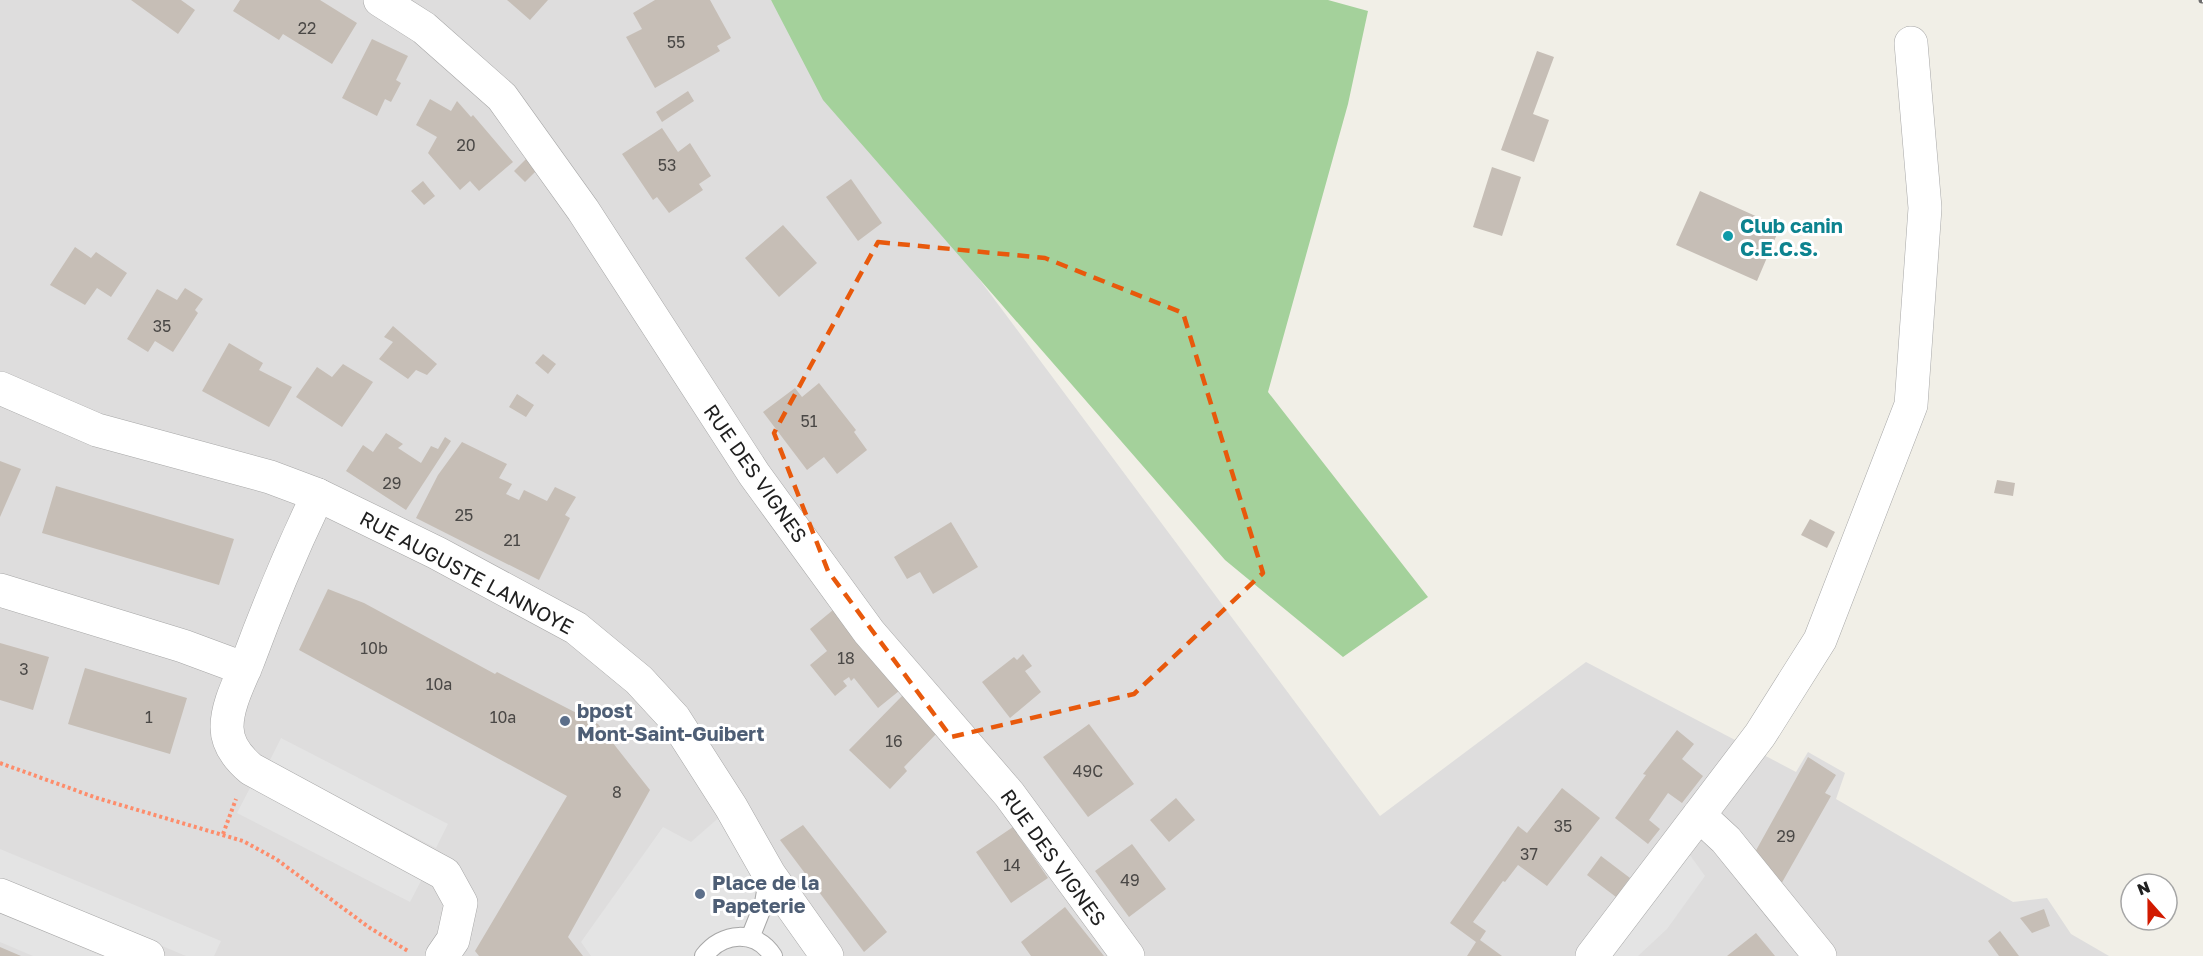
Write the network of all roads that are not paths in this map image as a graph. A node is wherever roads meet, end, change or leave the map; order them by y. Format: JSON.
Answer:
{"nodes":[{"id":1,"x":380,"y":0,"type":"edge"},
{"id":2,"x":1911,"y":43,"type":"dead end"},
{"id":3,"x":0,"y":388,"type":"edge"},
{"id":4,"x":318,"y":495,"type":"junction"},
{"id":5,"x":0,"y":590,"type":"edge"},
{"id":6,"x":245,"y":669,"type":"junction"},
{"id":7,"x":1699,"y":815,"type":"junction"},
{"id":8,"x":769,"y":873,"type":"junction"},
{"id":9,"x":0,"y":895,"type":"edge"},
{"id":10,"x":750,"y":938,"type":"junction"},
{"id":11,"x":148,"y":956,"type":"edge"},
{"id":12,"x":442,"y":956,"type":"edge"},
{"id":13,"x":704,"y":956,"type":"edge"},
{"id":14,"x":773,"y":956,"type":"edge"},
{"id":15,"x":827,"y":956,"type":"edge"},
{"id":16,"x":1128,"y":956,"type":"edge"},
{"id":17,"x":1592,"y":956,"type":"edge"},
{"id":18,"x":1820,"y":956,"type":"edge"}],
"edges":[{"from":1,"to":16,"type":"street","name":"RUE DES VIGNES"},
{"from":2,"to":7,"type":"street"},
{"from":3,"to":4,"type":"street","name":"RUE AUGUSTE LANNOYE"},
{"from":4,"to":6,"type":"street"},
{"from":4,"to":8,"type":"street","name":"RUE AUGUSTE LANNOYE"},
{"from":5,"to":6,"type":"street"},
{"from":6,"to":12,"type":"street"},
{"from":7,"to":17,"type":"street"},
{"from":7,"to":18,"type":"street"},
{"from":8,"to":10,"type":"lane"},
{"from":8,"to":15,"type":"street","name":"RUE AUGUSTE LANNOYE"},
{"from":9,"to":11,"type":"street"},
{"from":10,"to":13,"type":"lane"},
{"from":10,"to":14,"type":"lane"}]}
